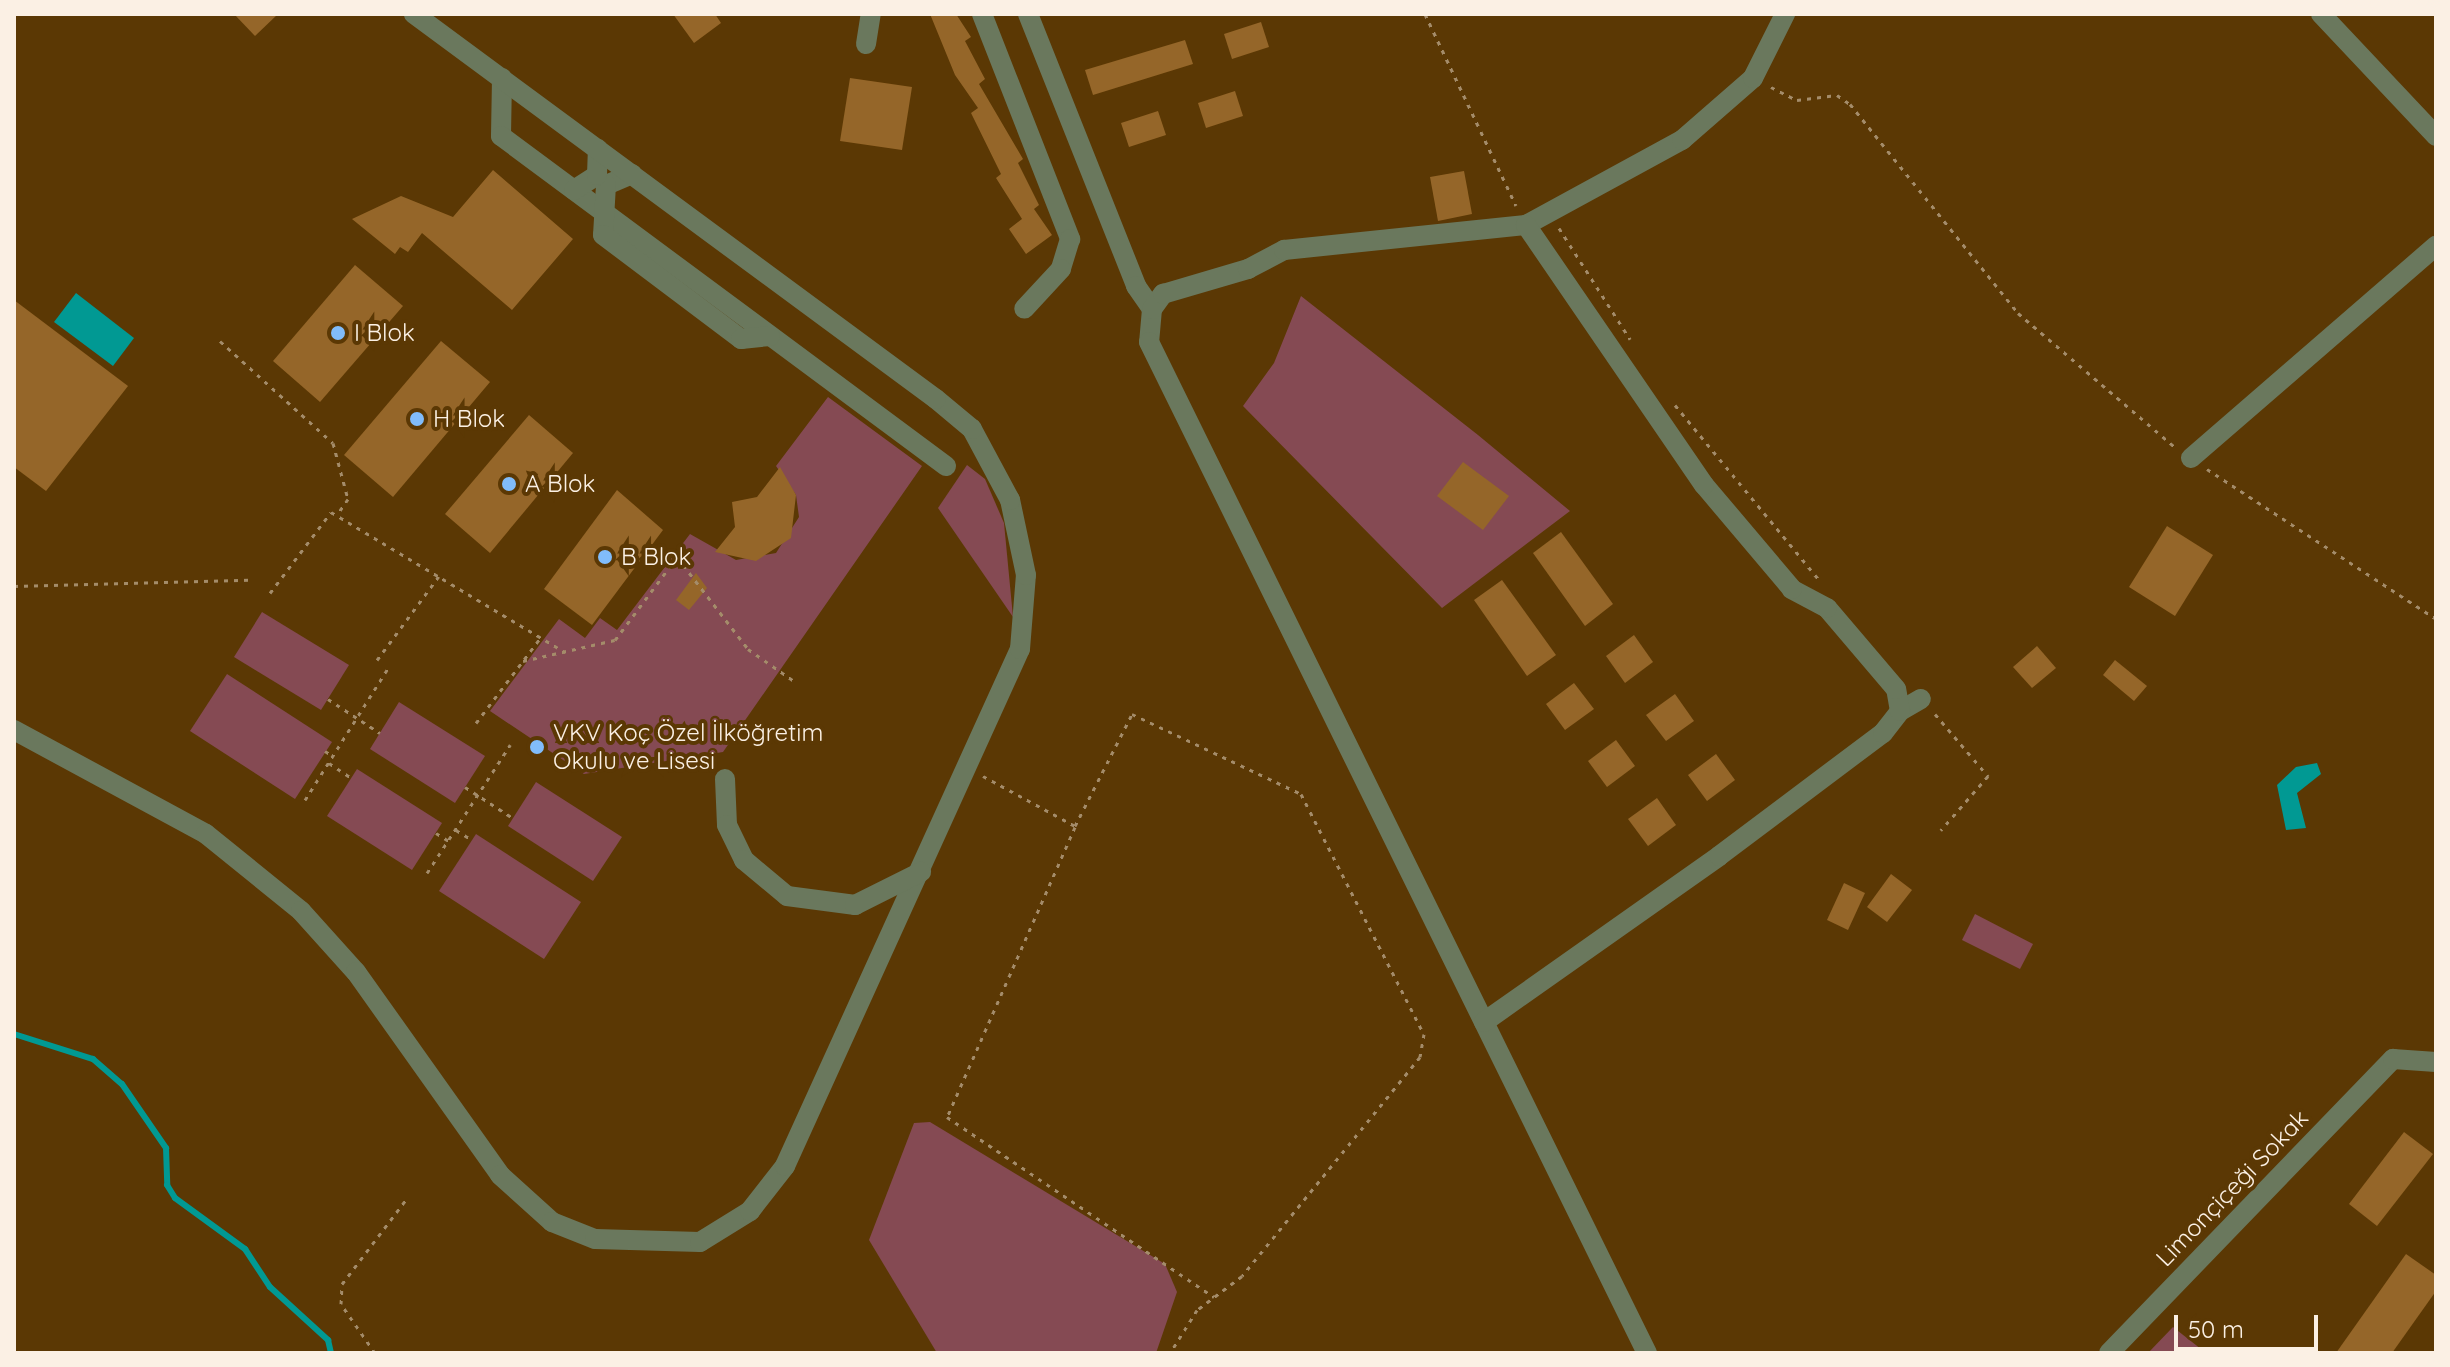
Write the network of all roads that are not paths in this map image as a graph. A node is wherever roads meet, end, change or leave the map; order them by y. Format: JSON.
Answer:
{"nodes":[{"id":1,"x":414,"y":14,"type":"edge"},
{"id":2,"x":871,"y":14,"type":"edge"},
{"id":3,"x":982,"y":14,"type":"edge"},
{"id":4,"x":1028,"y":14,"type":"edge"},
{"id":5,"x":1785,"y":14,"type":"edge"},
{"id":6,"x":2321,"y":14,"type":"edge"},
{"id":7,"x":866,"y":44,"type":"dead end"},
{"id":8,"x":502,"y":78,"type":"junction"},
{"id":9,"x":2436,"y":136,"type":"edge"},
{"id":10,"x":598,"y":149,"type":"junction"},
{"id":11,"x":632,"y":174,"type":"junction"},
{"id":12,"x":574,"y":190,"type":"junction"},
{"id":13,"x":601,"y":210,"type":"junction"},
{"id":14,"x":1526,"y":225,"type":"junction"},
{"id":15,"x":2436,"y":246,"type":"edge"},
{"id":16,"x":1024,"y":309,"type":"dead end"},
{"id":17,"x":1152,"y":309,"type":"junction"},
{"id":18,"x":2191,"y":458,"type":"road end"},
{"id":19,"x":946,"y":466,"type":"dead end"},
{"id":20,"x":1921,"y":699,"type":"road end"},
{"id":21,"x":1900,"y":711,"type":"junction"},
{"id":22,"x":14,"y":730,"type":"edge"},
{"id":23,"x":725,"y":779,"type":"dead end"},
{"id":24,"x":921,"y":872,"type":"junction"},
{"id":25,"x":1484,"y":1022,"type":"junction"},
{"id":26,"x":2436,"y":1062,"type":"edge"},
{"id":27,"x":1647,"y":1353,"type":"edge"},
{"id":28,"x":2109,"y":1353,"type":"edge"}],
"edges":[{"from":1,"to":8,"type":"street"},
{"from":2,"to":7,"type":"street"},
{"from":3,"to":16,"type":"street"},
{"from":4,"to":17,"type":"street"},
{"from":5,"to":14,"type":"street"},
{"from":6,"to":9,"type":"street"},
{"from":8,"to":10,"type":"street"},
{"from":8,"to":12,"type":"street"},
{"from":10,"to":11,"type":"street"},
{"from":10,"to":12,"type":"street"},
{"from":11,"to":13,"type":"street"},
{"from":11,"to":24,"type":"street"},
{"from":12,"to":13,"type":"street"},
{"from":13,"to":19,"type":"street"},
{"from":14,"to":17,"type":"street"},
{"from":14,"to":21,"type":"street"},
{"from":15,"to":18,"type":"street"},
{"from":17,"to":25,"type":"street"},
{"from":20,"to":21,"type":"street"},
{"from":21,"to":25,"type":"street"},
{"from":22,"to":24,"type":"street"},
{"from":23,"to":24,"type":"street"},
{"from":25,"to":27,"type":"street"},
{"from":26,"to":28,"type":"street","name":"Limonçiçeği Sokak"}]}
